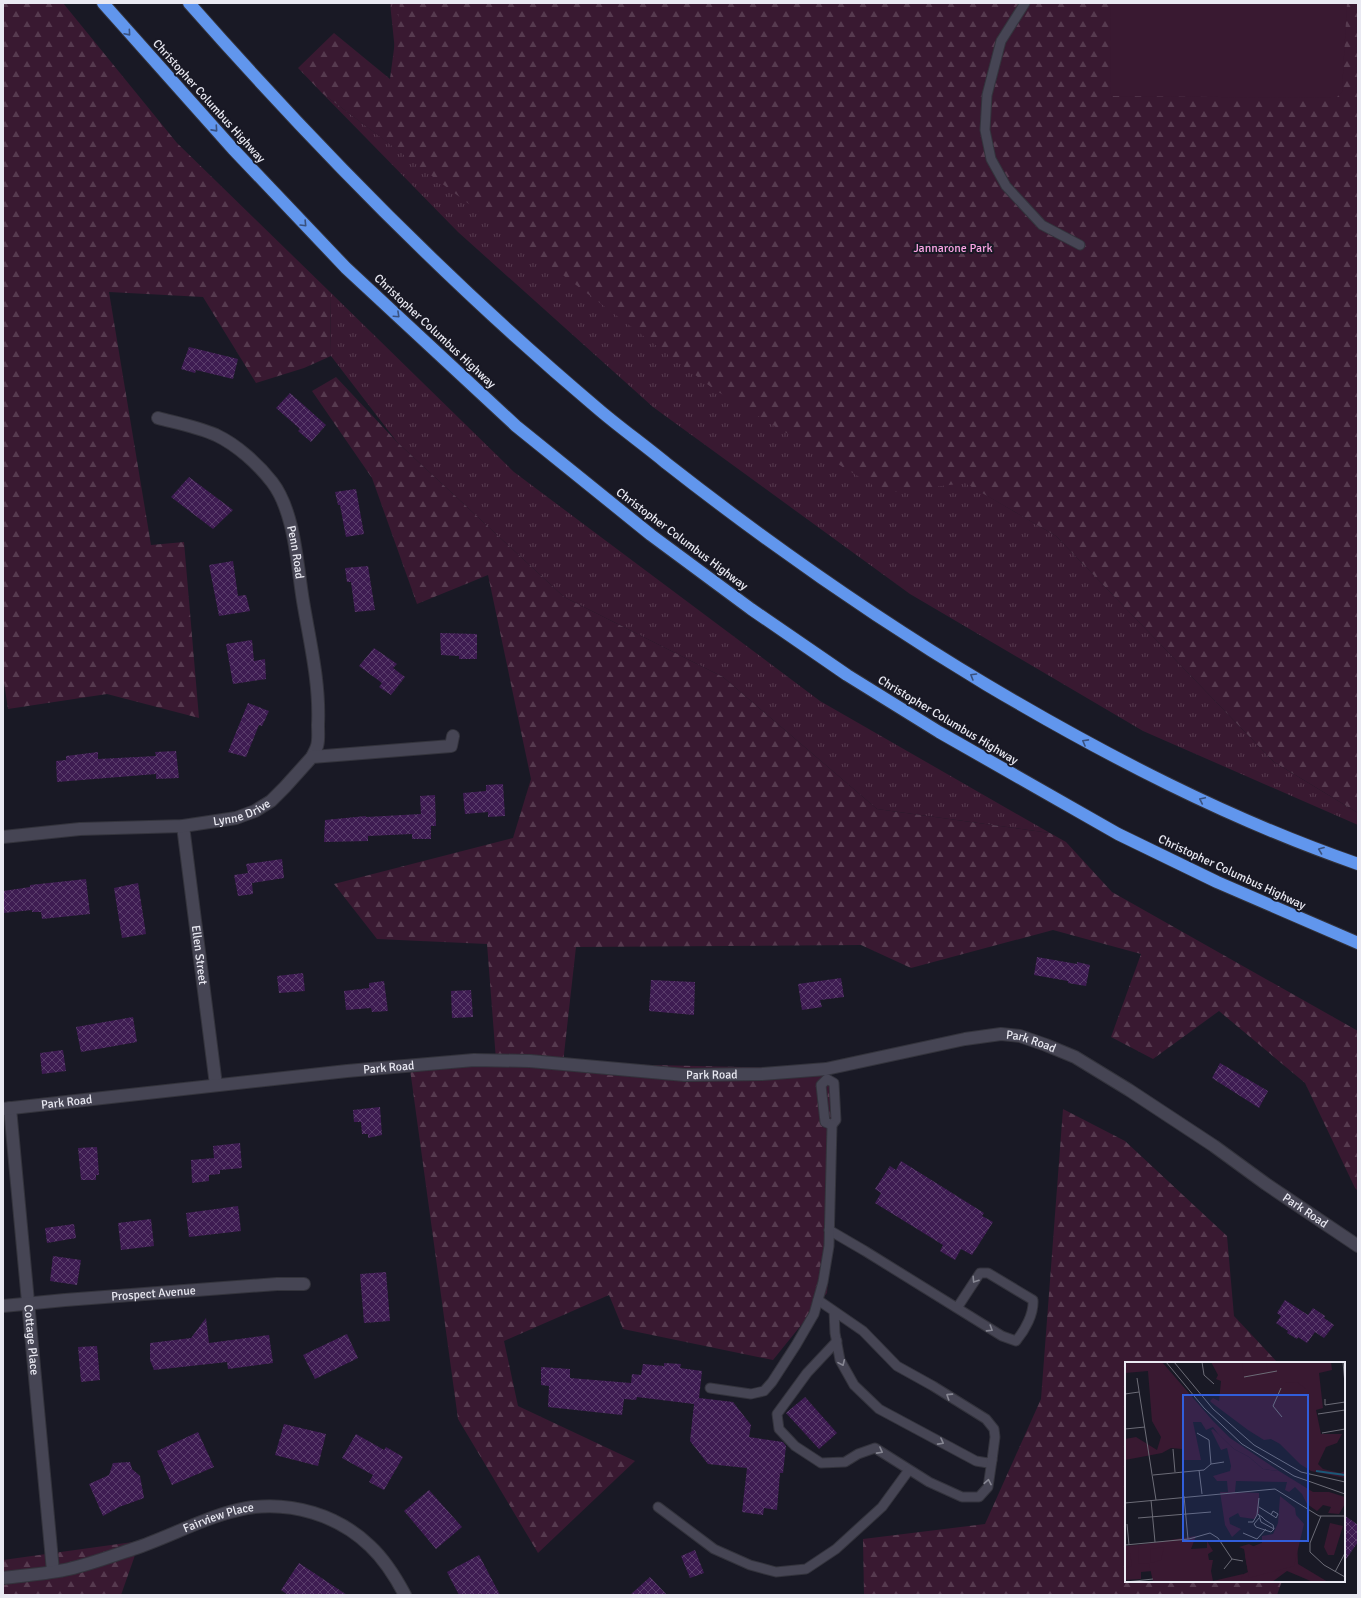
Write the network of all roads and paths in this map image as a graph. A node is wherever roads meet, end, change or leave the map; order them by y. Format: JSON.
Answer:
{"nodes":[{"id":1,"x":103,"y":3,"type":"edge"},
{"id":2,"x":189,"y":3,"type":"edge"},
{"id":3,"x":1025,"y":3,"type":"edge"},
{"id":4,"x":1080,"y":245,"type":"dead end"},
{"id":5,"x":158,"y":418,"type":"dead end"},
{"id":6,"x":453,"y":736,"type":"dead end"},
{"id":7,"x":312,"y":757,"type":"junction"},
{"id":8,"x":183,"y":826,"type":"junction"},
{"id":9,"x":3,"y":837,"type":"edge"},
{"id":10,"x":1358,"y":864,"type":"edge"},
{"id":11,"x":1358,"y":943,"type":"edge"},
{"id":12,"x":826,"y":1074,"type":"junction"},
{"id":13,"x":216,"y":1084,"type":"junction"},
{"id":14,"x":6,"y":1108,"type":"edge"},
{"id":15,"x":829,"y":1230,"type":"junction"},
{"id":16,"x":1358,"y":1246,"type":"edge"},
{"id":17,"x":304,"y":1284,"type":"dead end"},
{"id":18,"x":818,"y":1300,"type":"junction"},
{"id":19,"x":29,"y":1304,"type":"junction"},
{"id":20,"x":3,"y":1306,"type":"edge"},
{"id":21,"x":957,"y":1308,"type":"junction"},
{"id":22,"x":834,"y":1311,"type":"junction"},
{"id":23,"x":837,"y":1341,"type":"junction"},
{"id":24,"x":710,"y":1388,"type":"dead end"},
{"id":25,"x":992,"y":1460,"type":"junction"},
{"id":26,"x":909,"y":1470,"type":"junction"},
{"id":27,"x":658,"y":1507,"type":"dead end"},
{"id":28,"x":53,"y":1571,"type":"junction"},
{"id":29,"x":3,"y":1578,"type":"edge"},
{"id":30,"x":405,"y":1595,"type":"edge"}],
"edges":[{"from":1,"to":11,"type":"highway","name":"Christopher Columbus Highway","one_way":true},
{"from":10,"to":2,"type":"highway","one_way":true},
{"from":3,"to":4,"type":"lane"},
{"from":5,"to":7,"type":"street","name":"Penn Road"},
{"from":6,"to":7,"type":"street"},
{"from":7,"to":8,"type":"street","name":"Lynne Drive"},
{"from":8,"to":9,"type":"street","name":"Lynne Drive"},
{"from":8,"to":13,"type":"street","name":"Ellen Street"},
{"from":12,"to":13,"type":"street","name":"Park Road"},
{"from":12,"to":15,"type":"lane"},
{"from":12,"to":16,"type":"street","name":"Park Road"},
{"from":13,"to":14,"type":"street","name":"Park Road"},
{"from":14,"to":19,"type":"street","name":"Cottage Place"},
{"from":15,"to":18,"type":"lane"},
{"from":15,"to":21,"type":"lane"},
{"from":17,"to":19,"type":"street","name":"Prospect Avenue"},
{"from":18,"to":22,"type":"lane"},
{"from":18,"to":24,"type":"lane"},
{"from":19,"to":20,"type":"street","name":"Prospect Avenue"},
{"from":19,"to":28,"type":"street","name":"Cottage Place"},
{"from":21,"to":21,"type":"lane","one_way":true},
{"from":22,"to":23,"type":"lane"},
{"from":25,"to":22,"type":"lane","one_way":true},
{"from":23,"to":25,"type":"lane","one_way":true},
{"from":23,"to":26,"type":"lane","one_way":true},
{"from":26,"to":25,"type":"lane","one_way":true},
{"from":26,"to":27,"type":"lane"},
{"from":28,"to":29,"type":"street","name":"Fairview Place"},
{"from":28,"to":30,"type":"street","name":"Fairview Place"}]}
